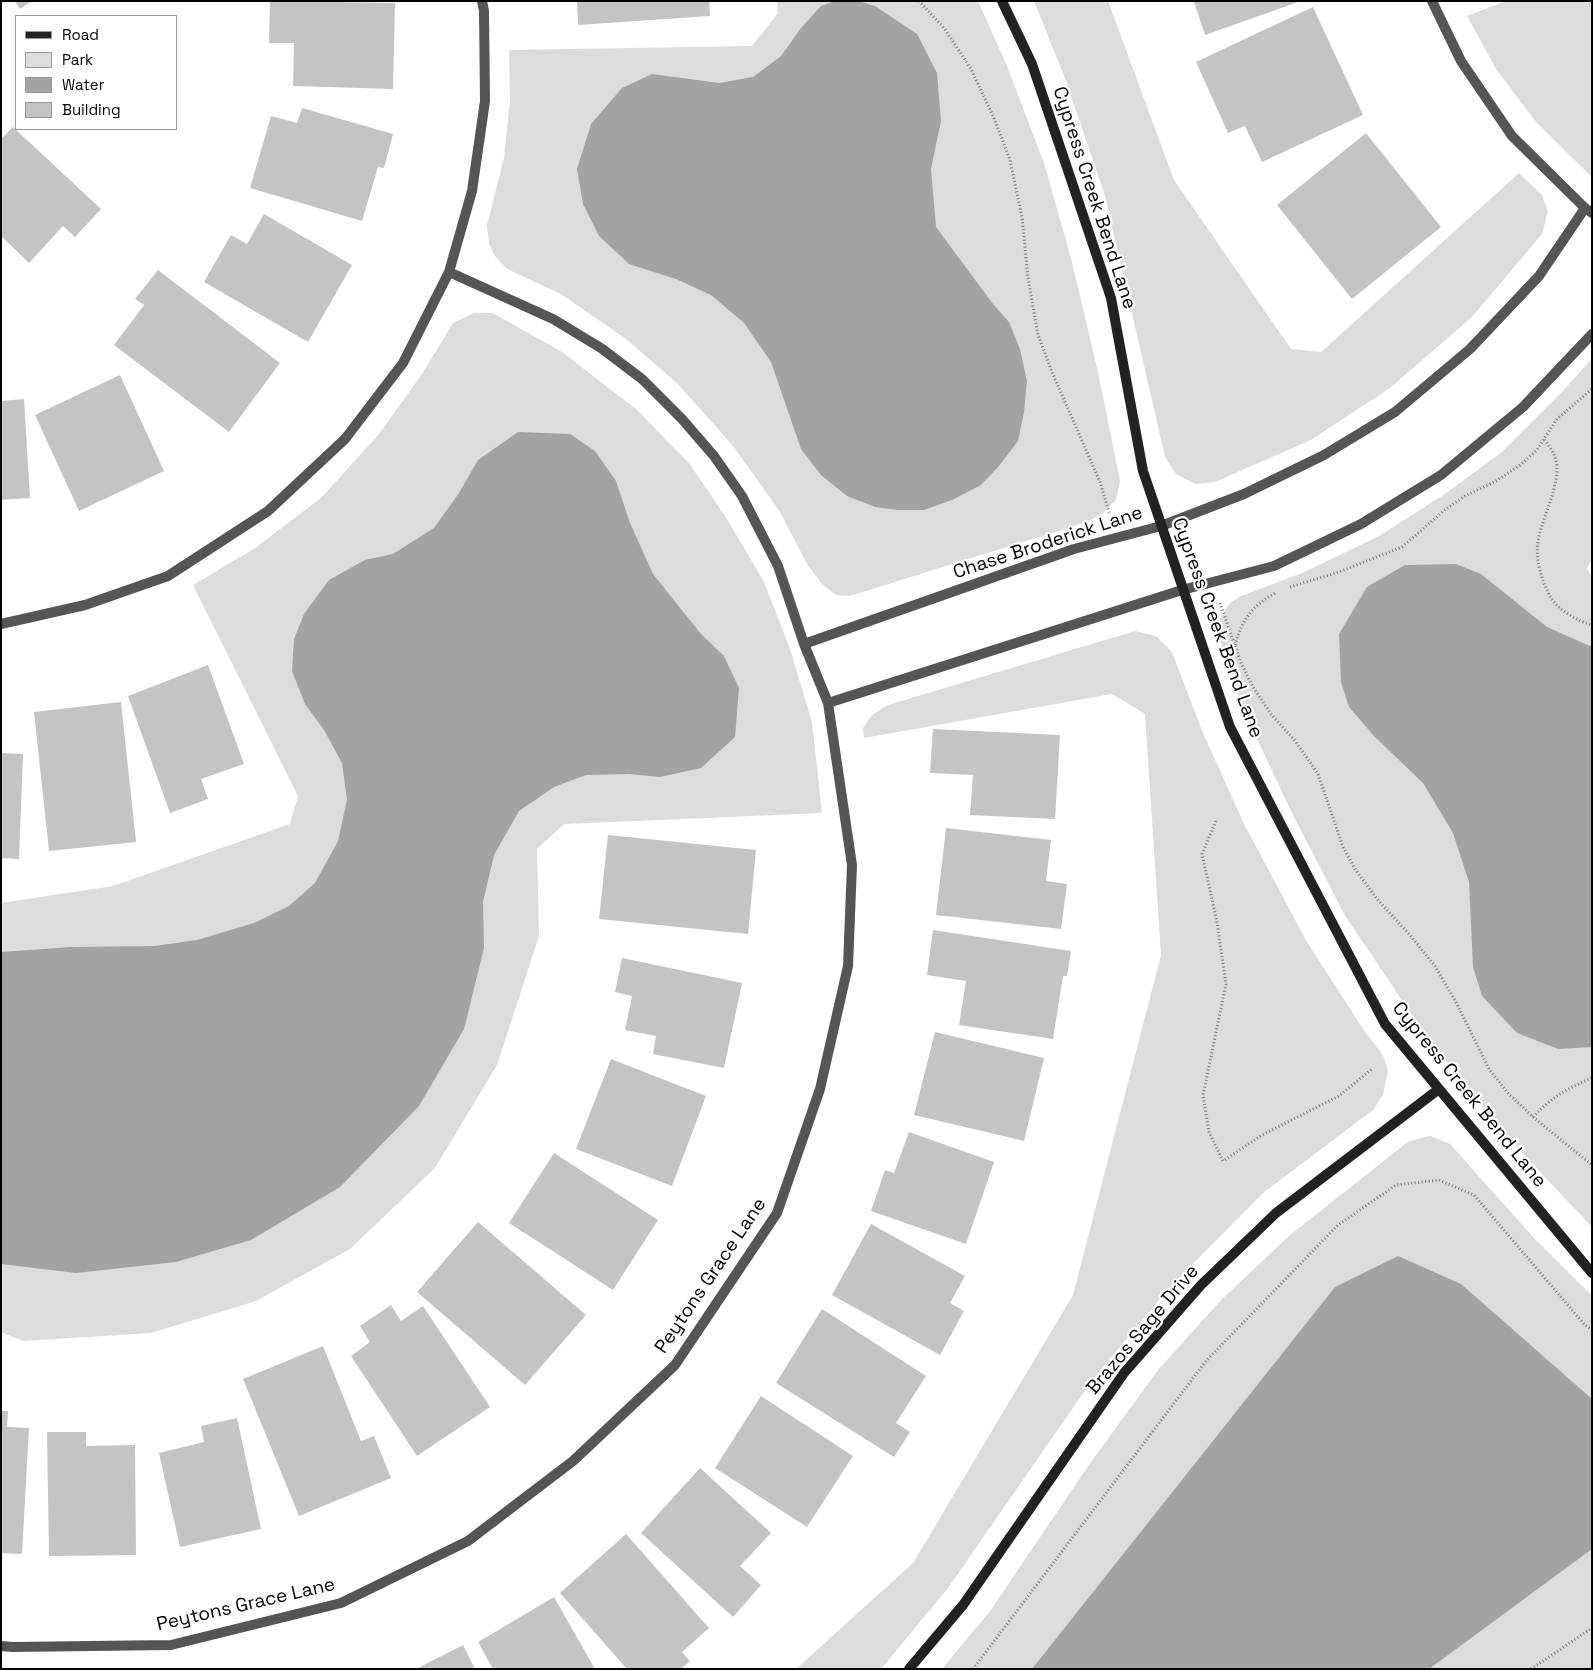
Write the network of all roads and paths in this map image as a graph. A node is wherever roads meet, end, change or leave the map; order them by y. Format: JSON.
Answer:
{"nodes":[{"id":1,"x":482,"y":1,"type":"edge"},
{"id":2,"x":919,"y":1,"type":"edge"},
{"id":3,"x":1002,"y":1,"type":"edge"},
{"id":4,"x":1432,"y":1,"type":"edge"},
{"id":5,"x":1588,"y":211,"type":"edge"},
{"id":6,"x":449,"y":272,"type":"junction"},
{"id":7,"x":1592,"y":334,"type":"edge"},
{"id":8,"x":1592,"y":389,"type":"edge"},
{"id":9,"x":1544,"y":440,"type":"junction"},
{"id":10,"x":1162,"y":526,"type":"junction"},
{"id":11,"x":1117,"y":537,"type":"junction"},
{"id":12,"x":1213,"y":582,"type":"junction"},
{"id":13,"x":1182,"y":590,"type":"junction"},
{"id":14,"x":1,"y":624,"type":"edge"},
{"id":15,"x":1592,"y":625,"type":"edge"},
{"id":16,"x":804,"y":644,"type":"junction"},
{"id":17,"x":1235,"y":646,"type":"junction"},
{"id":18,"x":828,"y":703,"type":"junction"},
{"id":19,"x":1216,"y":820,"type":"dead end"},
{"id":20,"x":1372,"y":1068,"type":"dead end"},
{"id":21,"x":1592,"y":1078,"type":"edge"},
{"id":22,"x":1439,"y":1089,"type":"junction"},
{"id":23,"x":1533,"y":1117,"type":"junction"},
{"id":24,"x":1592,"y":1165,"type":"edge"},
{"id":25,"x":1592,"y":1273,"type":"edge"},
{"id":26,"x":1592,"y":1330,"type":"edge"},
{"id":27,"x":1592,"y":1628,"type":"edge"},
{"id":28,"x":1,"y":1646,"type":"edge"},
{"id":29,"x":909,"y":1669,"type":"edge"},
{"id":30,"x":972,"y":1669,"type":"edge"},
{"id":31,"x":1531,"y":1669,"type":"edge"}],
"edges":[{"from":1,"to":6,"type":"street"},
{"from":2,"to":11,"type":"path"},
{"from":3,"to":10,"type":"street","name":"Cypress Creek Bend Lane"},
{"from":4,"to":5,"type":"street"},
{"from":5,"to":10,"type":"street","name":"Chase Broderick Lane"},
{"from":6,"to":14,"type":"street"},
{"from":6,"to":16,"type":"street","name":"Peytons Grace Lane"},
{"from":7,"to":12,"type":"street"},
{"from":8,"to":9,"type":"path"},
{"from":9,"to":15,"type":"path"},
{"from":9,"to":17,"type":"path"},
{"from":10,"to":11,"type":"street","name":"Chase Broderick Lane"},
{"from":10,"to":13,"type":"street","name":"Cypress Creek Bend Lane"},
{"from":11,"to":16,"type":"street","name":"Chase Broderick Lane"},
{"from":12,"to":13,"type":"street"},
{"from":12,"to":17,"type":"path"},
{"from":13,"to":18,"type":"street"},
{"from":13,"to":22,"type":"street","name":"Cypress Creek Bend Lane"},
{"from":16,"to":18,"type":"street","name":"Peytons Grace Lane"},
{"from":17,"to":23,"type":"path"},
{"from":18,"to":28,"type":"street","name":"Peytons Grace Lane"},
{"from":19,"to":20,"type":"path"},
{"from":21,"to":23,"type":"path"},
{"from":22,"to":25,"type":"street","name":"Cypress Creek Bend Lane"},
{"from":22,"to":29,"type":"street","name":"Brazos Sage Drive"},
{"from":23,"to":24,"type":"path"},
{"from":26,"to":30,"type":"path"},
{"from":27,"to":31,"type":"path"}]}
